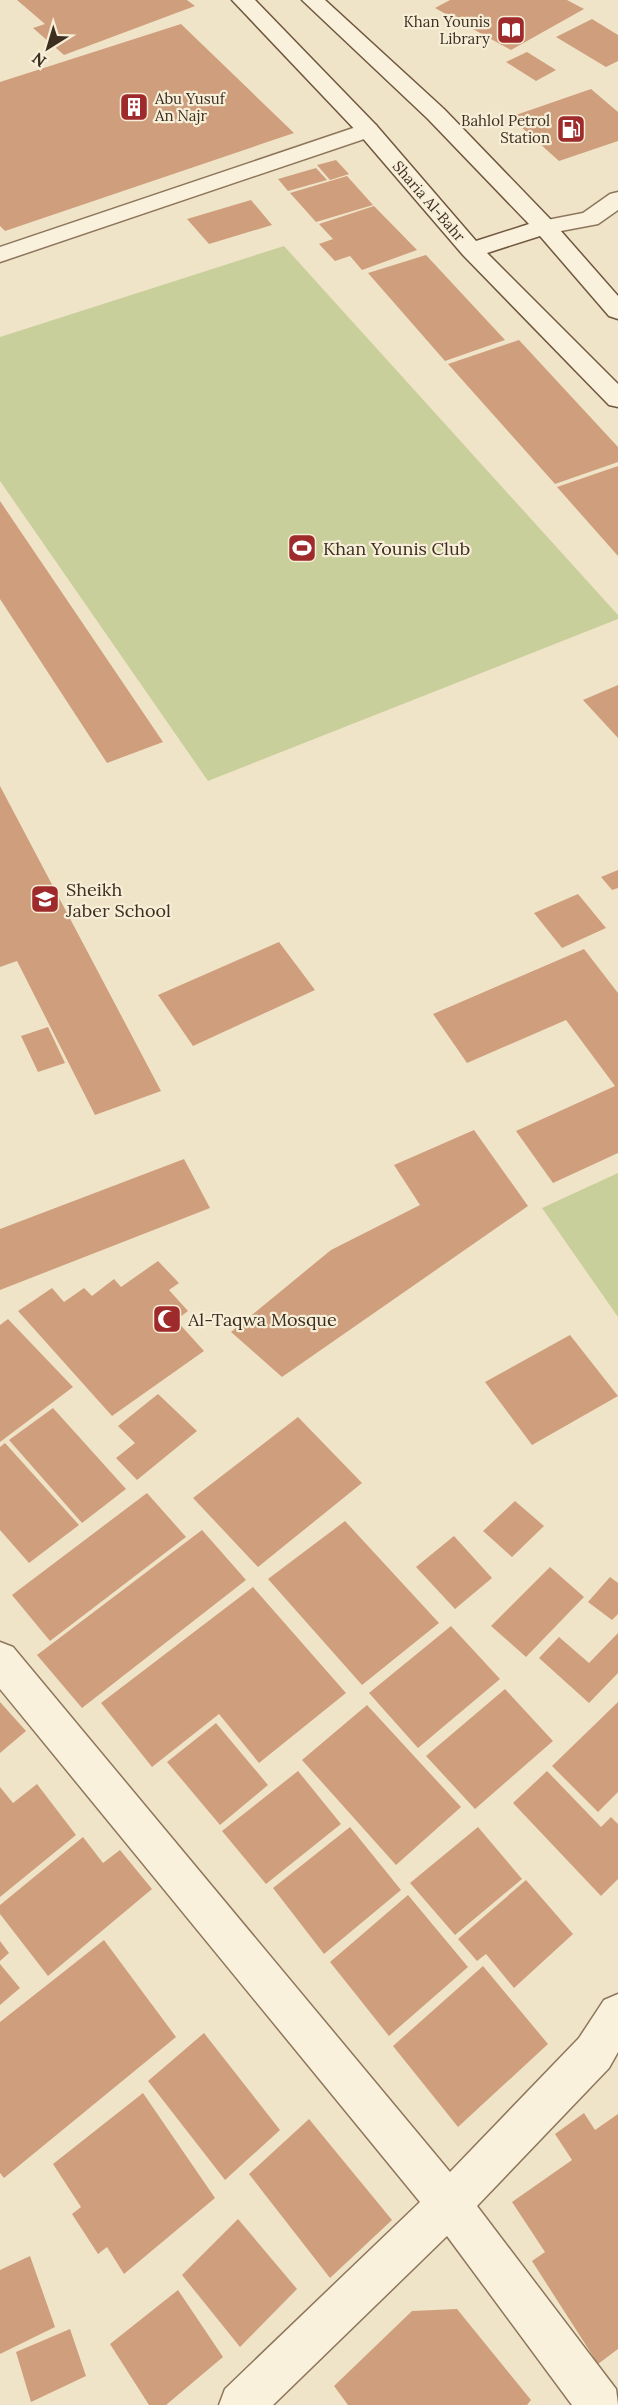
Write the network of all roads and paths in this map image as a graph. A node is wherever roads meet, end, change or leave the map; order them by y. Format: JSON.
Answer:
{"nodes":[{"id":1,"x":243,"y":0,"type":"edge"},
{"id":2,"x":314,"y":0,"type":"edge"},
{"id":3,"x":368,"y":130,"type":"junction"},
{"id":4,"x":618,"y":199,"type":"edge"},
{"id":5,"x":544,"y":227,"type":"junction"},
{"id":6,"x":471,"y":250,"type":"junction"},
{"id":7,"x":0,"y":255,"type":"edge"},
{"id":8,"x":618,"y":311,"type":"edge"},
{"id":9,"x":618,"y":399,"type":"edge"},
{"id":10,"x":0,"y":1660,"type":"edge"},
{"id":11,"x":618,"y":2014,"type":"edge"},
{"id":12,"x":450,"y":2204,"type":"junction"},
{"id":13,"x":241,"y":2405,"type":"edge"},
{"id":14,"x":600,"y":2405,"type":"edge"}],
"edges":[{"from":1,"to":3,"type":"main road","name":"Sharia Al-Bahr"},
{"from":2,"to":5,"type":"main road"},
{"from":3,"to":6,"type":"main road","name":"Sharia Al-Bahr"},
{"from":3,"to":7,"type":"main road"},
{"from":4,"to":5,"type":"main road"},
{"from":5,"to":6,"type":"main road"},
{"from":5,"to":8,"type":"main road"},
{"from":6,"to":9,"type":"main road","name":"Sharia Al-Bahr"},
{"from":10,"to":12,"type":"main road"},
{"from":11,"to":12,"type":"main road"},
{"from":12,"to":13,"type":"main road"},
{"from":12,"to":14,"type":"main road"}]}
